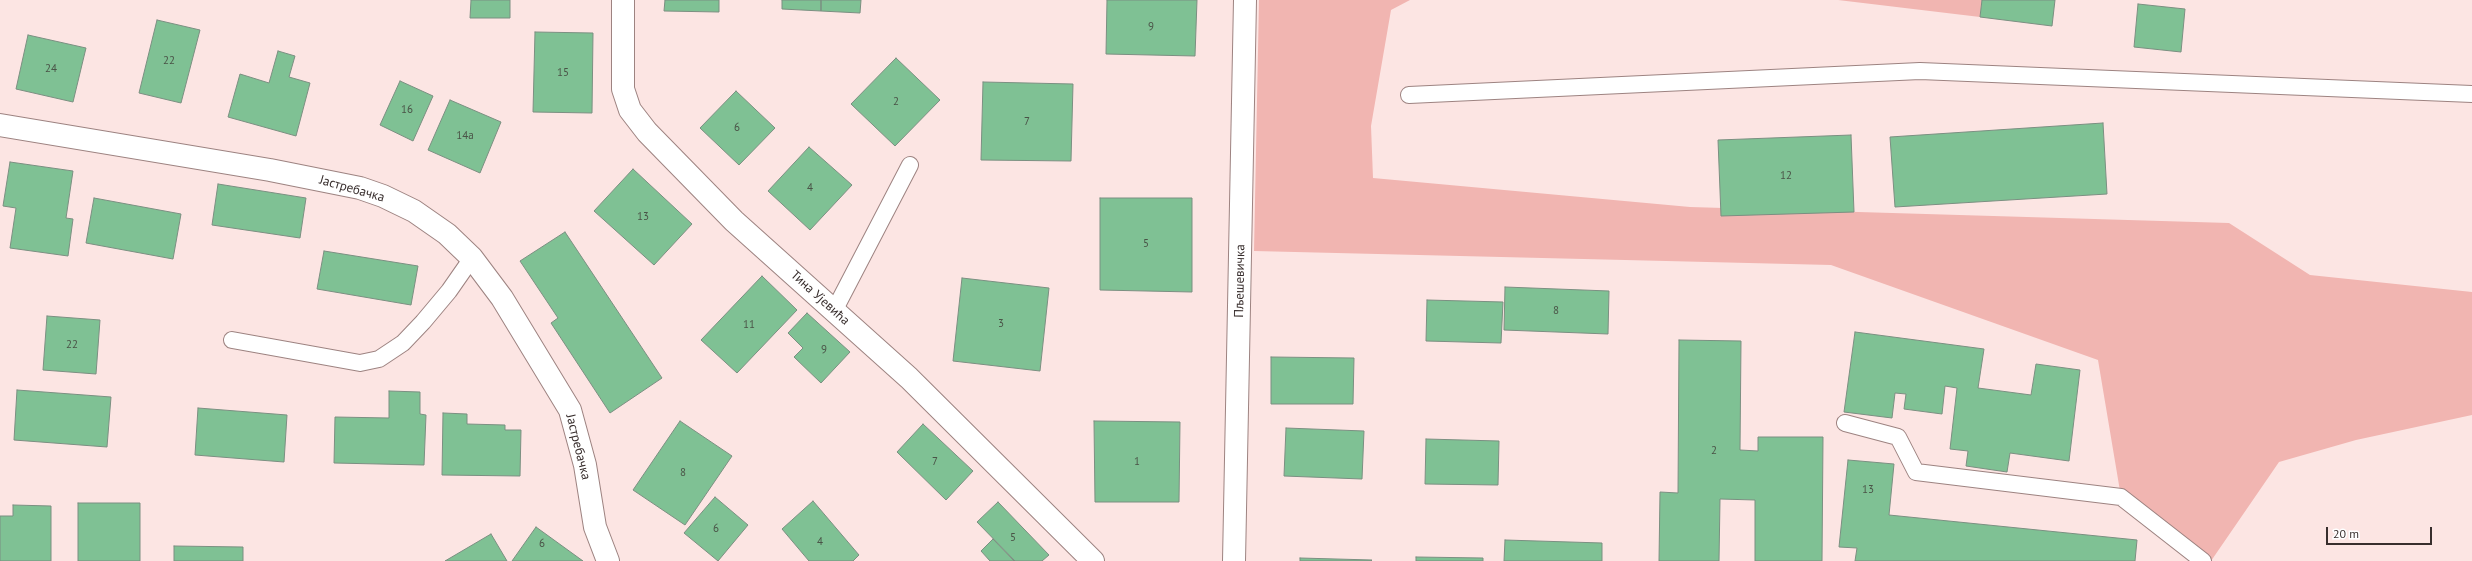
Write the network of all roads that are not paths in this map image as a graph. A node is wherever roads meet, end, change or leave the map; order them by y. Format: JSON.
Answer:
{"nodes":[{"id":1,"x":623,"y":0,"type":"edge"},
{"id":2,"x":1245,"y":0,"type":"edge"},
{"id":3,"x":2472,"y":94,"type":"edge"},
{"id":4,"x":1409,"y":95,"type":"dead end"},
{"id":5,"x":0,"y":125,"type":"edge"},
{"id":6,"x":910,"y":165,"type":"dead end"},
{"id":7,"x":472,"y":258,"type":"junction"},
{"id":8,"x":834,"y":311,"type":"junction"},
{"id":9,"x":232,"y":340,"type":"dead end"},
{"id":10,"x":1844,"y":423,"type":"dead end"},
{"id":11,"x":608,"y":561,"type":"edge"},
{"id":12,"x":1093,"y":561,"type":"edge"},
{"id":13,"x":1234,"y":561,"type":"edge"},
{"id":14,"x":2203,"y":561,"type":"edge"}],
"edges":[{"from":1,"to":8,"type":"street","name":"Тина Ујевића"},
{"from":2,"to":13,"type":"street","name":"Пљешевичка"},
{"from":3,"to":4,"type":"lane"},
{"from":5,"to":7,"type":"street","name":"Јастребачка"},
{"from":6,"to":8,"type":"lane"},
{"from":7,"to":9,"type":"lane"},
{"from":7,"to":11,"type":"street","name":"Јастребачка"},
{"from":8,"to":12,"type":"street","name":"Тина Ујевића"},
{"from":10,"to":14,"type":"lane"}]}
